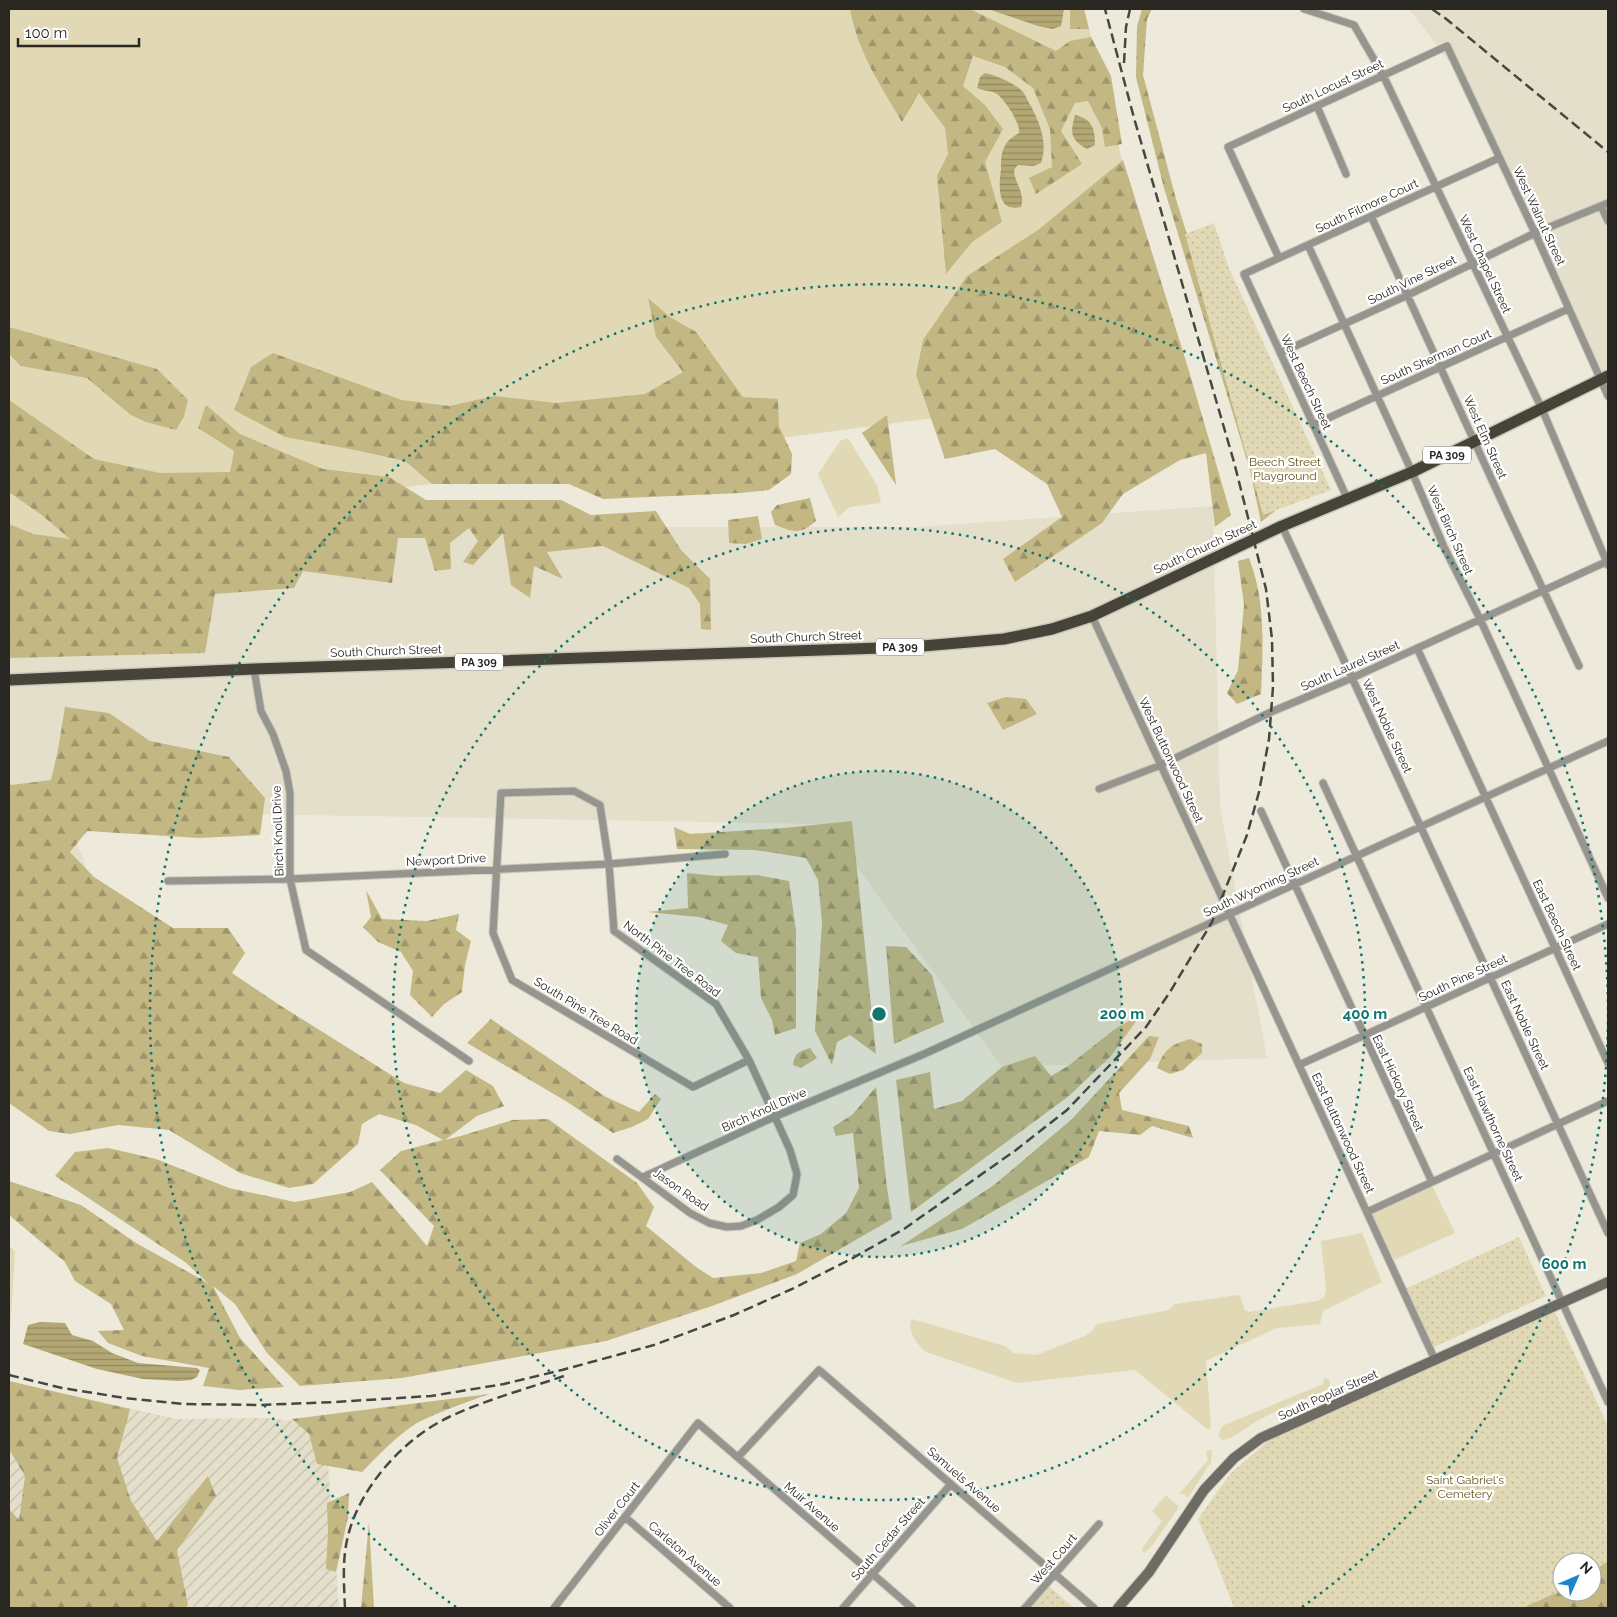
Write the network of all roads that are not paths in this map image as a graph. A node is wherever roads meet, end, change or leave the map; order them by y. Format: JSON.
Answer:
{"nodes":[{"id":1,"x":1304,"y":9,"type":"edge"},
{"id":2,"x":1447,"y":46,"type":"joint"},
{"id":3,"x":1383,"y":75,"type":"junction"},
{"id":4,"x":1317,"y":106,"type":"junction"},
{"id":5,"x":1499,"y":158,"type":"junction"},
{"id":6,"x":1346,"y":174,"type":"dead end"},
{"id":7,"x":1437,"y":186,"type":"junction"},
{"id":8,"x":1605,"y":205,"type":"edge"},
{"id":9,"x":1371,"y":216,"type":"junction"},
{"id":10,"x":1608,"y":221,"type":"edge"},
{"id":11,"x":1535,"y":233,"type":"junction"},
{"id":12,"x":1308,"y":245,"type":"junction"},
{"id":13,"x":1279,"y":258,"type":"junction"},
{"id":14,"x":1472,"y":263,"type":"junction"},
{"id":15,"x":1244,"y":274,"type":"joint"},
{"id":16,"x":1408,"y":295,"type":"junction"},
{"id":17,"x":1568,"y":308,"type":"junction"},
{"id":18,"x":1344,"y":324,"type":"junction"},
{"id":19,"x":1507,"y":337,"type":"junction"},
{"id":20,"x":1280,"y":353,"type":"junction"},
{"id":21,"x":1441,"y":367,"type":"junction"},
{"id":22,"x":1604,"y":377,"type":"edge"},
{"id":23,"x":1377,"y":396,"type":"junction"},
{"id":24,"x":1608,"y":396,"type":"edge"},
{"id":25,"x":1542,"y":409,"type":"junction"},
{"id":26,"x":1313,"y":425,"type":"junction"},
{"id":27,"x":1475,"y":442,"type":"junction"},
{"id":28,"x":1412,"y":472,"type":"junction"},
{"id":29,"x":1348,"y":500,"type":"junction"},
{"id":30,"x":1282,"y":526,"type":"junction"},
{"id":31,"x":1608,"y":562,"type":"edge"},
{"id":32,"x":1544,"y":590,"type":"junction"},
{"id":33,"x":1092,"y":616,"type":"junction"},
{"id":34,"x":1480,"y":620,"type":"junction"},
{"id":35,"x":1417,"y":648,"type":"junction"},
{"id":36,"x":1579,"y":666,"type":"dead end"},
{"id":37,"x":254,"y":669,"type":"junction"},
{"id":38,"x":1352,"y":678,"type":"junction"},
{"id":39,"x":9,"y":680,"type":"edge"},
{"id":40,"x":1608,"y":741,"type":"edge"},
{"id":41,"x":1161,"y":765,"type":"junction"},
{"id":42,"x":1548,"y":768,"type":"junction"},
{"id":43,"x":1323,"y":783,"type":"dead end"},
{"id":44,"x":1099,"y":789,"type":"dead end"},
{"id":45,"x":1486,"y":797,"type":"junction"},
{"id":46,"x":1261,"y":812,"type":"dead end"},
{"id":47,"x":1421,"y":827,"type":"junction"},
{"id":48,"x":726,"y":854,"type":"dead end"},
{"id":49,"x":1357,"y":856,"type":"junction"},
{"id":50,"x":609,"y":864,"type":"junction"},
{"id":51,"x":496,"y":869,"type":"junction"},
{"id":52,"x":290,"y":879,"type":"junction"},
{"id":53,"x":168,"y":880,"type":"dead end"},
{"id":54,"x":1294,"y":884,"type":"junction"},
{"id":55,"x":1608,"y":898,"type":"edge"},
{"id":56,"x":1230,"y":914,"type":"junction"},
{"id":57,"x":1608,"y":924,"type":"edge"},
{"id":58,"x":1555,"y":948,"type":"junction"},
{"id":59,"x":1490,"y":978,"type":"junction"},
{"id":60,"x":1426,"y":1007,"type":"junction"},
{"id":61,"x":1364,"y":1035,"type":"junction"},
{"id":62,"x":924,"y":1054,"type":"joint"},
{"id":63,"x":749,"y":1060,"type":"junction"},
{"id":64,"x":469,"y":1061,"type":"dead end"},
{"id":65,"x":1608,"y":1063,"type":"edge"},
{"id":66,"x":1299,"y":1065,"type":"junction"},
{"id":67,"x":1608,"y":1101,"type":"edge"},
{"id":68,"x":774,"y":1117,"type":"junction"},
{"id":69,"x":1558,"y":1124,"type":"junction"},
{"id":70,"x":1494,"y":1154,"type":"junction"},
{"id":71,"x":617,"y":1160,"type":"dead end"},
{"id":72,"x":643,"y":1178,"type":"junction"},
{"id":73,"x":1432,"y":1182,"type":"junction"},
{"id":74,"x":1367,"y":1212,"type":"junction"},
{"id":75,"x":1608,"y":1234,"type":"edge"},
{"id":76,"x":1608,"y":1282,"type":"edge"},
{"id":77,"x":1562,"y":1302,"type":"junction"},
{"id":78,"x":1435,"y":1360,"type":"junction"},
{"id":79,"x":1608,"y":1402,"type":"edge"},
{"id":80,"x":698,"y":1422,"type":"joint"},
{"id":81,"x":738,"y":1457,"type":"junction"},
{"id":82,"x":950,"y":1484,"type":"junction"},
{"id":83,"x":625,"y":1517,"type":"junction"},
{"id":84,"x":1099,"y":1524,"type":"dead end"},
{"id":85,"x":873,"y":1574,"type":"junction"},
{"id":86,"x":1055,"y":1574,"type":"junction"},
{"id":87,"x":554,"y":1608,"type":"edge"},
{"id":88,"x":730,"y":1608,"type":"edge"},
{"id":89,"x":843,"y":1608,"type":"edge"},
{"id":90,"x":912,"y":1608,"type":"edge"},
{"id":91,"x":1025,"y":1608,"type":"edge"},
{"id":92,"x":1094,"y":1608,"type":"edge"},
{"id":93,"x":1118,"y":1608,"type":"edge"}],
"edges":[{"from":1,"to":3,"type":"street","name":"West Chapel Street"},
{"from":2,"to":3,"type":"street","name":"South Locust Street"},
{"from":2,"to":5,"type":"street","name":"West Walnut Street"},
{"from":3,"to":4,"type":"street","name":"South Locust Street"},
{"from":3,"to":7,"type":"street","name":"West Chapel Street"},
{"from":4,"to":6,"type":"street"},
{"from":4,"to":13,"type":"street","name":"South Locust Street"},
{"from":5,"to":7,"type":"street","name":"South Filmore Court"},
{"from":5,"to":11,"type":"street","name":"West Walnut Street"},
{"from":7,"to":9,"type":"street","name":"South Filmore Court"},
{"from":7,"to":14,"type":"street","name":"West Chapel Street"},
{"from":8,"to":10,"type":"street"},
{"from":8,"to":11,"type":"street","name":"South Vine Street"},
{"from":9,"to":12,"type":"street","name":"South Filmore Court"},
{"from":9,"to":16,"type":"street","name":"West Elm Street"},
{"from":11,"to":14,"type":"street","name":"South Vine Street"},
{"from":11,"to":17,"type":"street","name":"West Walnut Street"},
{"from":12,"to":13,"type":"street","name":"South Filmore Court"},
{"from":12,"to":18,"type":"street","name":"West Birch Street"},
{"from":13,"to":15,"type":"street","name":"South Filmore Court"},
{"from":14,"to":16,"type":"street","name":"South Vine Street"},
{"from":14,"to":19,"type":"street","name":"West Chapel Street"},
{"from":15,"to":20,"type":"street","name":"West Beech Street"},
{"from":16,"to":18,"type":"street","name":"South Vine Street"},
{"from":16,"to":21,"type":"street","name":"West Elm Street"},
{"from":17,"to":19,"type":"street","name":"South Sherman Court"},
{"from":17,"to":22,"type":"street","name":"West Walnut Street"},
{"from":18,"to":20,"type":"street","name":"South Vine Street"},
{"from":18,"to":23,"type":"street","name":"West Birch Street"},
{"from":19,"to":21,"type":"street","name":"South Sherman Court"},
{"from":19,"to":25,"type":"street","name":"West Chapel Street"},
{"from":20,"to":26,"type":"street","name":"West Beech Street"},
{"from":21,"to":23,"type":"street","name":"South Sherman Court"},
{"from":21,"to":27,"type":"street","name":"West Elm Street"},
{"from":22,"to":24,"type":"street","name":"West Walnut Street"},
{"from":22,"to":25,"type":"highway","name":"South Church Street","number":"PA 309"},
{"from":23,"to":26,"type":"street","name":"South Sherman Court"},
{"from":23,"to":28,"type":"street","name":"West Birch Street"},
{"from":25,"to":27,"type":"highway","name":"South Church Street","number":"PA 309"},
{"from":25,"to":31,"type":"street","name":"West Chapel Street"},
{"from":26,"to":29,"type":"street","name":"West Beech Street"},
{"from":27,"to":28,"type":"highway","name":"South Church Street","number":"PA 309"},
{"from":27,"to":32,"type":"street","name":"West Elm Street"},
{"from":28,"to":29,"type":"highway","name":"South Church Street","number":"PA 309"},
{"from":28,"to":34,"type":"street","name":"West Birch Street"},
{"from":29,"to":30,"type":"highway","name":"South Church Street","number":"PA 309"},
{"from":30,"to":33,"type":"highway","name":"South Church Street","number":"PA 309"},
{"from":30,"to":38,"type":"street","name":"West Noble Street"},
{"from":31,"to":32,"type":"street","name":"South Laurel Street"},
{"from":32,"to":34,"type":"street","name":"South Laurel Street"},
{"from":32,"to":36,"type":"street","name":"West Elm Street"},
{"from":33,"to":37,"type":"highway","name":"South Church Street","number":"PA 309"},
{"from":33,"to":41,"type":"street","name":"West Buttonwood Street"},
{"from":34,"to":35,"type":"street","name":"South Laurel Street"},
{"from":34,"to":42,"type":"street","name":"West Birch Street"},
{"from":35,"to":38,"type":"street","name":"South Laurel Street"},
{"from":35,"to":45,"type":"street"},
{"from":37,"to":39,"type":"highway","name":"South Church Street","number":"PA 309"},
{"from":37,"to":52,"type":"street","name":"Birch Knoll Drive"},
{"from":38,"to":41,"type":"street","name":"South Laurel Street"},
{"from":38,"to":47,"type":"street","name":"West Noble Street"},
{"from":40,"to":42,"type":"street","name":"South Wyoming Street"},
{"from":41,"to":44,"type":"street","name":"South Laurel Street"},
{"from":41,"to":56,"type":"street","name":"West Buttonwood Street"},
{"from":42,"to":45,"type":"street","name":"South Wyoming Street"},
{"from":42,"to":55,"type":"street","name":"West Birch Street"},
{"from":43,"to":49,"type":"street","name":"East Hawthorne Street"},
{"from":45,"to":47,"type":"street","name":"South Wyoming Street"},
{"from":45,"to":58,"type":"street","name":"East Beech Street"},
{"from":46,"to":54,"type":"street","name":"East Hickory Street"},
{"from":47,"to":49,"type":"street","name":"South Wyoming Street"},
{"from":47,"to":59,"type":"street","name":"East Noble Street"},
{"from":48,"to":50,"type":"street","name":"Newport Drive"},
{"from":49,"to":54,"type":"street","name":"South Wyoming Street"},
{"from":49,"to":60,"type":"street","name":"East Hawthorne Street"},
{"from":50,"to":51,"type":"street","name":"Newport Drive"},
{"from":50,"to":51,"type":"street"},
{"from":50,"to":63,"type":"street","name":"North Pine Tree Road"},
{"from":51,"to":52,"type":"street","name":"Newport Drive"},
{"from":51,"to":63,"type":"street","name":"South Pine Tree Road"},
{"from":52,"to":53,"type":"street","name":"Newport Drive"},
{"from":52,"to":64,"type":"street","name":"Birch Knoll Drive"},
{"from":54,"to":56,"type":"street","name":"South Wyoming Street"},
{"from":54,"to":61,"type":"street","name":"East Hickory Street"},
{"from":56,"to":62,"type":"street","name":"South Wyoming Street"},
{"from":56,"to":66,"type":"street","name":"East Buttonwood Street"},
{"from":57,"to":58,"type":"street","name":"South Pine Street"},
{"from":58,"to":59,"type":"street","name":"South Pine Street"},
{"from":58,"to":65,"type":"street","name":"East Beech Street"},
{"from":59,"to":60,"type":"street","name":"South Pine Street"},
{"from":59,"to":69,"type":"street","name":"East Noble Street"},
{"from":60,"to":61,"type":"street","name":"South Pine Street"},
{"from":60,"to":70,"type":"street","name":"East Hawthorne Street"},
{"from":61,"to":66,"type":"street","name":"South Pine Street"},
{"from":61,"to":73,"type":"street","name":"East Hickory Street"},
{"from":62,"to":68,"type":"street","name":"Birch Knoll Drive"},
{"from":63,"to":68,"type":"street","name":"North Pine Tree Road"},
{"from":66,"to":74,"type":"street","name":"East Buttonwood Street"},
{"from":67,"to":69,"type":"street"},
{"from":68,"to":72,"type":"street","name":"Birch Knoll Drive"},
{"from":68,"to":72,"type":"street","name":"Jason Road"},
{"from":69,"to":70,"type":"street"},
{"from":69,"to":75,"type":"street","name":"East Noble Street"},
{"from":70,"to":73,"type":"street"},
{"from":70,"to":77,"type":"street","name":"East Hawthorne Street"},
{"from":71,"to":72,"type":"street"},
{"from":73,"to":74,"type":"street"},
{"from":74,"to":78,"type":"street","name":"East Buttonwood Street"},
{"from":76,"to":77,"type":"main road","name":"South Poplar Street"},
{"from":77,"to":78,"type":"main road","name":"South Poplar Street"},
{"from":77,"to":79,"type":"street","name":"East Hawthorne Street"},
{"from":78,"to":93,"type":"main road","name":"South Poplar Street"},
{"from":80,"to":81,"type":"street","name":"Muir Avenue"},
{"from":80,"to":83,"type":"street","name":"Oliver Court"},
{"from":81,"to":82,"type":"street","name":"Samuels Avenue"},
{"from":81,"to":85,"type":"street","name":"Muir Avenue"},
{"from":82,"to":85,"type":"street","name":"South Cedar Street"},
{"from":82,"to":86,"type":"street","name":"Samuels Avenue"},
{"from":83,"to":87,"type":"street","name":"Oliver Court"},
{"from":83,"to":88,"type":"street","name":"Carleton Avenue"},
{"from":84,"to":86,"type":"street","name":"West Court"},
{"from":85,"to":89,"type":"street","name":"South Cedar Street"},
{"from":85,"to":90,"type":"street","name":"Muir Avenue"},
{"from":86,"to":91,"type":"street","name":"West Court"},
{"from":86,"to":92,"type":"street","name":"Samuels Avenue"}]}
